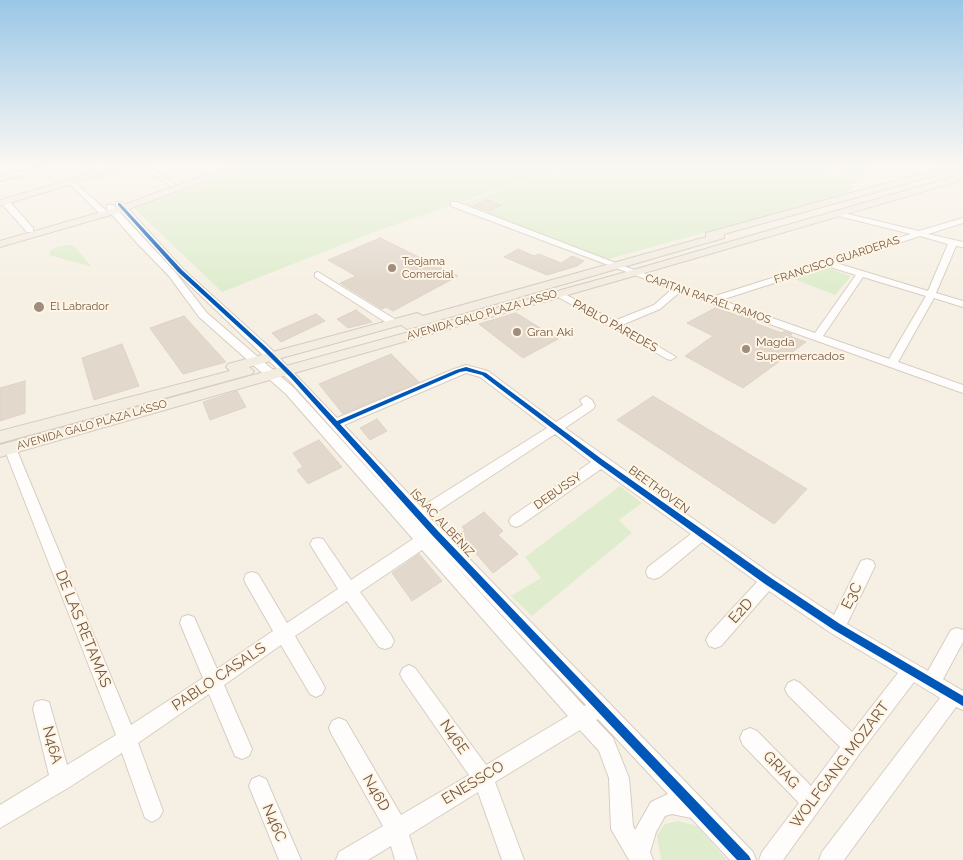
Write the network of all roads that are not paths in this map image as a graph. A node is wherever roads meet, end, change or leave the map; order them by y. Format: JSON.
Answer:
{"nodes":[{"id":1,"x":5,"y":204,"type":"edge"},
{"id":2,"x":105,"y":204,"type":"edge"},
{"id":3,"x":125,"y":204,"type":"edge"},
{"id":4,"x":125,"y":204,"type":"edge"},
{"id":5,"x":454,"y":204,"type":"dead end"},
{"id":6,"x":835,"y":204,"type":"edge"},
{"id":7,"x":856,"y":204,"type":"edge"},
{"id":8,"x":867,"y":204,"type":"edge"},
{"id":9,"x":112,"y":209,"type":"junction"},
{"id":10,"x":838,"y":213,"type":"junction"},
{"id":11,"x":963,"y":220,"type":"edge"},
{"id":12,"x":30,"y":230,"type":"junction"},
{"id":13,"x":919,"y":233,"type":"junction"},
{"id":14,"x":0,"y":239,"type":"edge"},
{"id":15,"x":0,"y":244,"type":"edge"},
{"id":16,"x":958,"y":244,"type":"edge"},
{"id":17,"x":828,"y":264,"type":"junction"},
{"id":18,"x":620,"y":268,"type":"junction"},
{"id":19,"x":176,"y":272,"type":"junction"},
{"id":20,"x":861,"y":274,"type":"junction"},
{"id":21,"x":318,"y":275,"type":"dead end"},
{"id":22,"x":678,"y":289,"type":"junction"},
{"id":23,"x":558,"y":294,"type":"junction"},
{"id":24,"x":931,"y":295,"type":"junction"},
{"id":25,"x":712,"y":300,"type":"junction"},
{"id":26,"x":963,"y":304,"type":"edge"},
{"id":27,"x":394,"y":323,"type":"junction"},
{"id":28,"x":614,"y":325,"type":"junction"},
{"id":29,"x":817,"y":337,"type":"junction"},
{"id":30,"x":671,"y":357,"type":"dead end"},
{"id":31,"x":892,"y":364,"type":"junction"},
{"id":32,"x":273,"y":366,"type":"junction"},
{"id":33,"x":963,"y":389,"type":"edge"},
{"id":34,"x":586,"y":400,"type":"dead end"},
{"id":35,"x":335,"y":424,"type":"junction"},
{"id":36,"x":555,"y":428,"type":"junction"},
{"id":37,"x":0,"y":431,"type":"edge"},
{"id":38,"x":3,"y":445,"type":"edge"},
{"id":39,"x":601,"y":462,"type":"junction"},
{"id":40,"x":413,"y":519,"type":"junction"},
{"id":41,"x":516,"y":521,"type":"dead end"},
{"id":42,"x":702,"y":534,"type":"junction"},
{"id":43,"x":429,"y":537,"type":"junction"},
{"id":44,"x":318,"y":544,"type":"dead end"},
{"id":45,"x":867,"y":566,"type":"dead end"},
{"id":46,"x":654,"y":572,"type":"dead end"},
{"id":47,"x":252,"y":579,"type":"dead end"},
{"id":48,"x":768,"y":581,"type":"junction"},
{"id":49,"x":349,"y":591,"type":"junction"},
{"id":50,"x":188,"y":623,"type":"dead end"},
{"id":51,"x":837,"y":627,"type":"junction"},
{"id":52,"x":283,"y":634,"type":"junction"},
{"id":53,"x":957,"y":636,"type":"dead end"},
{"id":54,"x":715,"y":640,"type":"dead end"},
{"id":55,"x":385,"y":641,"type":"dead end"},
{"id":56,"x":912,"y":670,"type":"junction"},
{"id":57,"x":409,"y":674,"type":"dead end"},
{"id":58,"x":213,"y":681,"type":"junction"},
{"id":59,"x":932,"y":682,"type":"junction"},
{"id":60,"x":316,"y":688,"type":"dead end"},
{"id":61,"x":794,"y":689,"type":"dead end"},
{"id":62,"x":959,"y":698,"type":"edge"},
{"id":63,"x":600,"y":707,"type":"junction"},
{"id":64,"x":42,"y":709,"type":"dead end"},
{"id":65,"x":582,"y":718,"type":"junction"},
{"id":66,"x":339,"y":728,"type":"dead end"},
{"id":67,"x":750,"y":738,"type":"dead end"},
{"id":68,"x":127,"y":739,"type":"junction"},
{"id":69,"x":853,"y":746,"type":"junction"},
{"id":70,"x":242,"y":749,"type":"dead end"},
{"id":71,"x":483,"y":778,"type":"junction"},
{"id":72,"x":62,"y":781,"type":"junction"},
{"id":73,"x":259,"y":786,"type":"dead end"},
{"id":74,"x":812,"y":802,"type":"junction"},
{"id":75,"x":698,"y":809,"type":"junction"},
{"id":76,"x":152,"y":811,"type":"dead end"},
{"id":77,"x":0,"y":817,"type":"edge"},
{"id":78,"x":397,"y":830,"type":"junction"},
{"id":79,"x":640,"y":857,"type":"edge"},
{"id":80,"x":290,"y":860,"type":"edge"},
{"id":81,"x":347,"y":860,"type":"edge"},
{"id":82,"x":406,"y":860,"type":"edge"},
{"id":83,"x":513,"y":860,"type":"edge"},
{"id":84,"x":745,"y":860,"type":"edge"},
{"id":85,"x":770,"y":860,"type":"edge"},
{"id":86,"x":830,"y":860,"type":"edge"}],
"edges":[{"from":1,"to":12,"type":"street"},
{"from":2,"to":9,"type":"street","name":"ISAAC ALBÉNIZ"},
{"from":3,"to":9,"type":"main road"},
{"from":4,"to":9,"type":"main road"},
{"from":5,"to":18,"type":"street","name":"CAPITAN RAFAEL RAMOS"},
{"from":6,"to":18,"type":"main road","name":"AVENIDA GALO PLAZA LASSO"},
{"from":7,"to":18,"type":"main road","name":"AVENIDA GALO PLAZA LASSO"},
{"from":8,"to":10,"type":"main road","name":"AVENIDA GALO PLAZA LASSO"},
{"from":9,"to":12,"type":"main road"},
{"from":9,"to":15,"type":"main road"},
{"from":9,"to":19,"type":"street","name":"ISAAC ALBÉNIZ"},
{"from":10,"to":13,"type":"street"},
{"from":10,"to":18,"type":"main road","name":"AVENIDA GALO PLAZA LASSO"},
{"from":11,"to":13,"type":"street","name":"FRANCISCO GUARDERAS"},
{"from":12,"to":14,"type":"main road"},
{"from":13,"to":16,"type":"street"},
{"from":13,"to":17,"type":"street","name":"FRANCISCO GUARDERAS"},
{"from":16,"to":24,"type":"street"},
{"from":17,"to":20,"type":"street"},
{"from":17,"to":25,"type":"street","name":"FRANCISCO GUARDERAS"},
{"from":18,"to":22,"type":"street","name":"CAPITAN RAFAEL RAMOS"},
{"from":18,"to":23,"type":"main road","name":"AVENIDA GALO PLAZA LASSO"},
{"from":18,"to":27,"type":"main road","name":"AVENIDA GALO PLAZA LASSO"},
{"from":18,"to":32,"type":"main road","name":"AVENIDA GALO PLAZA LASSO"},
{"from":19,"to":32,"type":"street","name":"ISAAC ALBÉNIZ"},
{"from":19,"to":32,"type":"street","name":"ISAAC ALBÉNIZ"},
{"from":20,"to":24,"type":"street"},
{"from":20,"to":29,"type":"street"},
{"from":21,"to":27,"type":"street"},
{"from":22,"to":25,"type":"street","name":"CAPITAN RAFAEL RAMOS"},
{"from":22,"to":28,"type":"street"},
{"from":23,"to":28,"type":"street","name":"PABLO PAREDES"},
{"from":23,"to":32,"type":"main road","name":"AVENIDA GALO PLAZA LASSO"},
{"from":24,"to":26,"type":"street"},
{"from":24,"to":31,"type":"street"},
{"from":25,"to":29,"type":"street","name":"CAPITAN RAFAEL RAMOS"},
{"from":27,"to":32,"type":"main road","name":"AVENIDA GALO PLAZA LASSO"},
{"from":28,"to":30,"type":"street","name":"PABLO PAREDES"},
{"from":29,"to":31,"type":"street","name":"CAPITAN RAFAEL RAMOS"},
{"from":31,"to":33,"type":"street","name":"CAPITAN RAFAEL RAMOS"},
{"from":32,"to":35,"type":"street","name":"ISAAC ALBÉNIZ"},
{"from":32,"to":37,"type":"main road","name":"AVENIDA GALO PLAZA LASSO"},
{"from":32,"to":38,"type":"main road","name":"AVENIDA GALO PLAZA LASSO"},
{"from":32,"to":40,"type":"street","name":"ISAAC ALBÉNIZ"},
{"from":34,"to":36,"type":"street"},
{"from":35,"to":36,"type":"street","name":"BEETHOVEN"},
{"from":35,"to":40,"type":"street","name":"ISAAC ALBÉNIZ"},
{"from":36,"to":39,"type":"street","name":"BEETHOVEN"},
{"from":36,"to":40,"type":"street"},
{"from":38,"to":68,"type":"street","name":"DE LAS RETAMAS"},
{"from":39,"to":41,"type":"street","name":"DEBUSSY"},
{"from":39,"to":42,"type":"street","name":"BEETHOVEN"},
{"from":40,"to":43,"type":"street","name":"ISAAC ALBÉNIZ"},
{"from":42,"to":46,"type":"street"},
{"from":42,"to":48,"type":"street","name":"BEETHOVEN"},
{"from":43,"to":49,"type":"street","name":"PABLO CASALS"},
{"from":43,"to":63,"type":"street","name":"ISAAC ALBÉNIZ"},
{"from":43,"to":65,"type":"street","name":"ISAAC ALBÉNIZ"},
{"from":44,"to":49,"type":"street"},
{"from":45,"to":51,"type":"street","name":"E3C"},
{"from":47,"to":52,"type":"street"},
{"from":48,"to":51,"type":"street","name":"BEETHOVEN"},
{"from":48,"to":54,"type":"street","name":"E2D"},
{"from":49,"to":52,"type":"street","name":"PABLO CASALS"},
{"from":49,"to":55,"type":"street"},
{"from":50,"to":58,"type":"street"},
{"from":51,"to":56,"type":"street","name":"BEETHOVEN"},
{"from":52,"to":58,"type":"street","name":"PABLO CASALS"},
{"from":52,"to":60,"type":"street"},
{"from":53,"to":59,"type":"street"},
{"from":56,"to":59,"type":"street","name":"BEETHOVEN"},
{"from":56,"to":69,"type":"street","name":"WOLFGANG MOZART"},
{"from":57,"to":71,"type":"street","name":"N46E"},
{"from":58,"to":68,"type":"street","name":"PABLO CASALS"},
{"from":58,"to":70,"type":"street"},
{"from":59,"to":62,"type":"street","name":"BEETHOVEN"},
{"from":61,"to":69,"type":"street"},
{"from":62,"to":86,"type":"street"},
{"from":63,"to":65,"type":"street","name":"ENESSCO"},
{"from":63,"to":75,"type":"street","name":"ISAAC ALBÉNIZ"},
{"from":64,"to":72,"type":"street","name":"N46A"},
{"from":65,"to":71,"type":"street","name":"ENESSCO"},
{"from":65,"to":79,"type":"street","name":"ISAAC ALBÉNIZ"},
{"from":66,"to":78,"type":"street","name":"N46D"},
{"from":67,"to":74,"type":"street","name":"GRIAG"},
{"from":68,"to":72,"type":"street","name":"PABLO CASALS"},
{"from":68,"to":76,"type":"street","name":"DE LAS RETAMAS"},
{"from":69,"to":74,"type":"street","name":"WOLFGANG MOZART"},
{"from":71,"to":78,"type":"street","name":"ENESSCO"},
{"from":71,"to":83,"type":"street","name":"N46E"},
{"from":72,"to":77,"type":"street","name":"PABLO CASALS"},
{"from":73,"to":80,"type":"street","name":"N46C"},
{"from":74,"to":85,"type":"street","name":"WOLFGANG MOZART"},
{"from":75,"to":79,"type":"street"},
{"from":75,"to":84,"type":"street","name":"ISAAC ALBÉNIZ"},
{"from":78,"to":81,"type":"street","name":"ENESSCO"},
{"from":78,"to":82,"type":"street","name":"N46D"}]}
